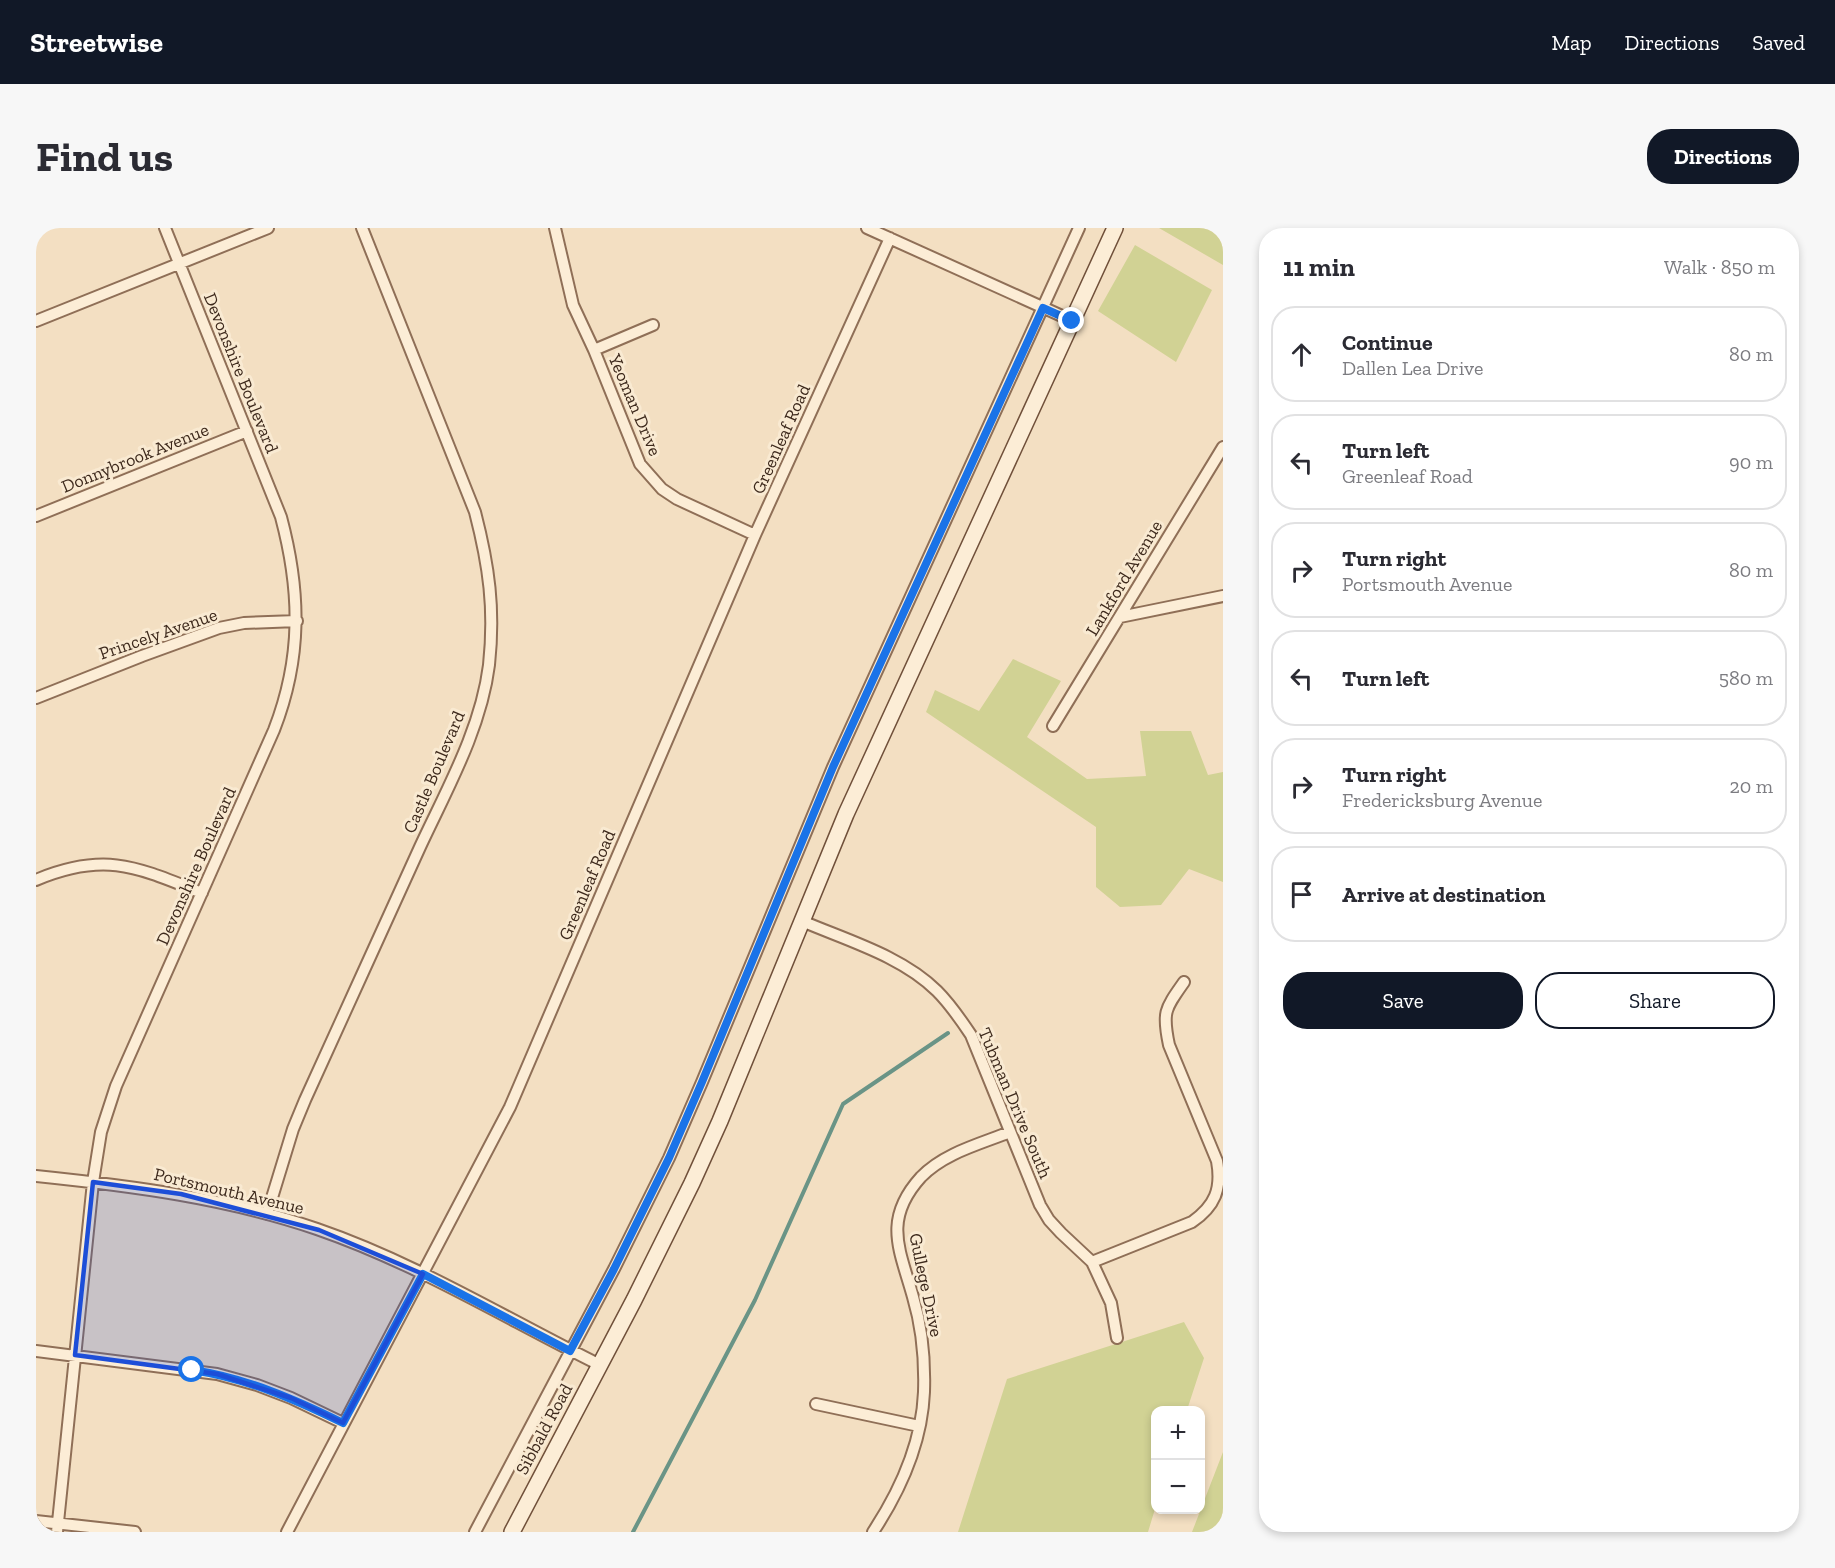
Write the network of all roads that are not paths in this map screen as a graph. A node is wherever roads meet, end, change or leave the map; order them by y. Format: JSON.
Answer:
{"nodes":[{"id":1,"x":165,"y":228,"type":"edge"},
{"id":2,"x":268,"y":228,"type":"edge"},
{"id":3,"x":362,"y":228,"type":"edge"},
{"id":4,"x":555,"y":228,"type":"edge"},
{"id":5,"x":867,"y":228,"type":"edge"},
{"id":6,"x":1079,"y":228,"type":"edge"},
{"id":7,"x":1115,"y":228,"type":"edge"},
{"id":8,"x":890,"y":238,"type":"junction"},
{"id":9,"x":179,"y":263,"type":"junction"},
{"id":10,"x":1043,"y":308,"type":"junction"},
{"id":11,"x":36,"y":321,"type":"edge"},
{"id":12,"x":1072,"y":321,"type":"junction"},
{"id":13,"x":653,"y":325,"type":"dead end"},
{"id":14,"x":594,"y":350,"type":"junction"},
{"id":15,"x":247,"y":431,"type":"junction"},
{"id":16,"x":1223,"y":447,"type":"edge"},
{"id":17,"x":36,"y":516,"type":"edge"},
{"id":18,"x":756,"y":535,"type":"junction"},
{"id":19,"x":1223,"y":596,"type":"edge"},
{"id":20,"x":1120,"y":616,"type":"junction"},
{"id":21,"x":297,"y":621,"type":"junction"},
{"id":22,"x":36,"y":698,"type":"edge"},
{"id":23,"x":1053,"y":726,"type":"dead end"},
{"id":24,"x":36,"y":880,"type":"edge"},
{"id":25,"x":202,"y":892,"type":"junction"},
{"id":26,"x":802,"y":921,"type":"junction"},
{"id":27,"x":1184,"y":982,"type":"dead end"},
{"id":28,"x":1010,"y":1132,"type":"junction"},
{"id":29,"x":36,"y":1176,"type":"edge"},
{"id":30,"x":93,"y":1182,"type":"junction"},
{"id":31,"x":267,"y":1214,"type":"junction"},
{"id":32,"x":1092,"y":1262,"type":"junction"},
{"id":33,"x":423,"y":1274,"type":"junction"},
{"id":34,"x":1117,"y":1338,"type":"dead end"},
{"id":35,"x":36,"y":1351,"type":"edge"},
{"id":36,"x":570,"y":1351,"type":"junction"},
{"id":37,"x":75,"y":1356,"type":"junction"},
{"id":38,"x":600,"y":1365,"type":"junction"},
{"id":39,"x":816,"y":1404,"type":"dead end"},
{"id":40,"x":343,"y":1423,"type":"junction"},
{"id":41,"x":919,"y":1425,"type":"junction"},
{"id":42,"x":36,"y":1521,"type":"edge"},
{"id":43,"x":58,"y":1528,"type":"edge"},
{"id":44,"x":135,"y":1532,"type":"edge"},
{"id":45,"x":287,"y":1532,"type":"edge"},
{"id":46,"x":475,"y":1532,"type":"edge"},
{"id":47,"x":512,"y":1532,"type":"edge"},
{"id":48,"x":873,"y":1532,"type":"edge"}],
"edges":[{"from":1,"to":9,"type":"street","name":"Devonshire Boulevard"},
{"from":2,"to":9,"type":"street"},
{"from":3,"to":31,"type":"street","name":"Castle Boulevard"},
{"from":4,"to":14,"type":"street","name":"Yeoman Drive"},
{"from":5,"to":8,"type":"street"},
{"from":6,"to":10,"type":"street"},
{"from":7,"to":12,"type":"street","name":"Sibbald Road"},
{"from":8,"to":10,"type":"street"},
{"from":8,"to":18,"type":"street","name":"Greenleaf Road"},
{"from":9,"to":11,"type":"street"},
{"from":9,"to":15,"type":"street","name":"Devonshire Boulevard"},
{"from":10,"to":12,"type":"street"},
{"from":10,"to":36,"type":"street"},
{"from":12,"to":26,"type":"street","name":"Sibbald Road"},
{"from":13,"to":14,"type":"street"},
{"from":14,"to":18,"type":"street","name":"Yeoman Drive"},
{"from":15,"to":17,"type":"street","name":"Donnybrook Avenue"},
{"from":15,"to":21,"type":"street","name":"Devonshire Boulevard"},
{"from":16,"to":20,"type":"street","name":"Lankford Avenue"},
{"from":18,"to":33,"type":"street","name":"Greenleaf Road"},
{"from":19,"to":20,"type":"street"},
{"from":20,"to":23,"type":"street","name":"Lankford Avenue"},
{"from":21,"to":22,"type":"street","name":"Princely Avenue"},
{"from":21,"to":25,"type":"street","name":"Devonshire Boulevard"},
{"from":24,"to":25,"type":"street"},
{"from":25,"to":30,"type":"street","name":"Devonshire Boulevard"},
{"from":26,"to":28,"type":"street","name":"Tubman Drive South"},
{"from":26,"to":38,"type":"street","name":"Sibbald Road"},
{"from":27,"to":32,"type":"street"},
{"from":28,"to":32,"type":"street","name":"Tubman Drive South"},
{"from":28,"to":41,"type":"street","name":"Gullege Drive"},
{"from":29,"to":30,"type":"street","name":"Portsmouth Avenue"},
{"from":30,"to":31,"type":"street","name":"Portsmouth Avenue"},
{"from":30,"to":37,"type":"street","name":"Devonshire Boulevard"},
{"from":31,"to":33,"type":"street","name":"Portsmouth Avenue"},
{"from":32,"to":34,"type":"street"},
{"from":33,"to":36,"type":"street","name":"Portsmouth Avenue"},
{"from":33,"to":40,"type":"street","name":"Greenleaf Road"},
{"from":35,"to":37,"type":"street"},
{"from":36,"to":38,"type":"street","name":"Portsmouth Avenue"},
{"from":36,"to":46,"type":"street"},
{"from":37,"to":40,"type":"street"},
{"from":37,"to":43,"type":"street","name":"Devonshire Boulevard"},
{"from":38,"to":47,"type":"street","name":"Sibbald Road"},
{"from":39,"to":41,"type":"street"},
{"from":40,"to":45,"type":"street","name":"Greenleaf Road"},
{"from":41,"to":48,"type":"street","name":"Gullege Drive"},
{"from":42,"to":43,"type":"street"},
{"from":43,"to":44,"type":"street"}]}
